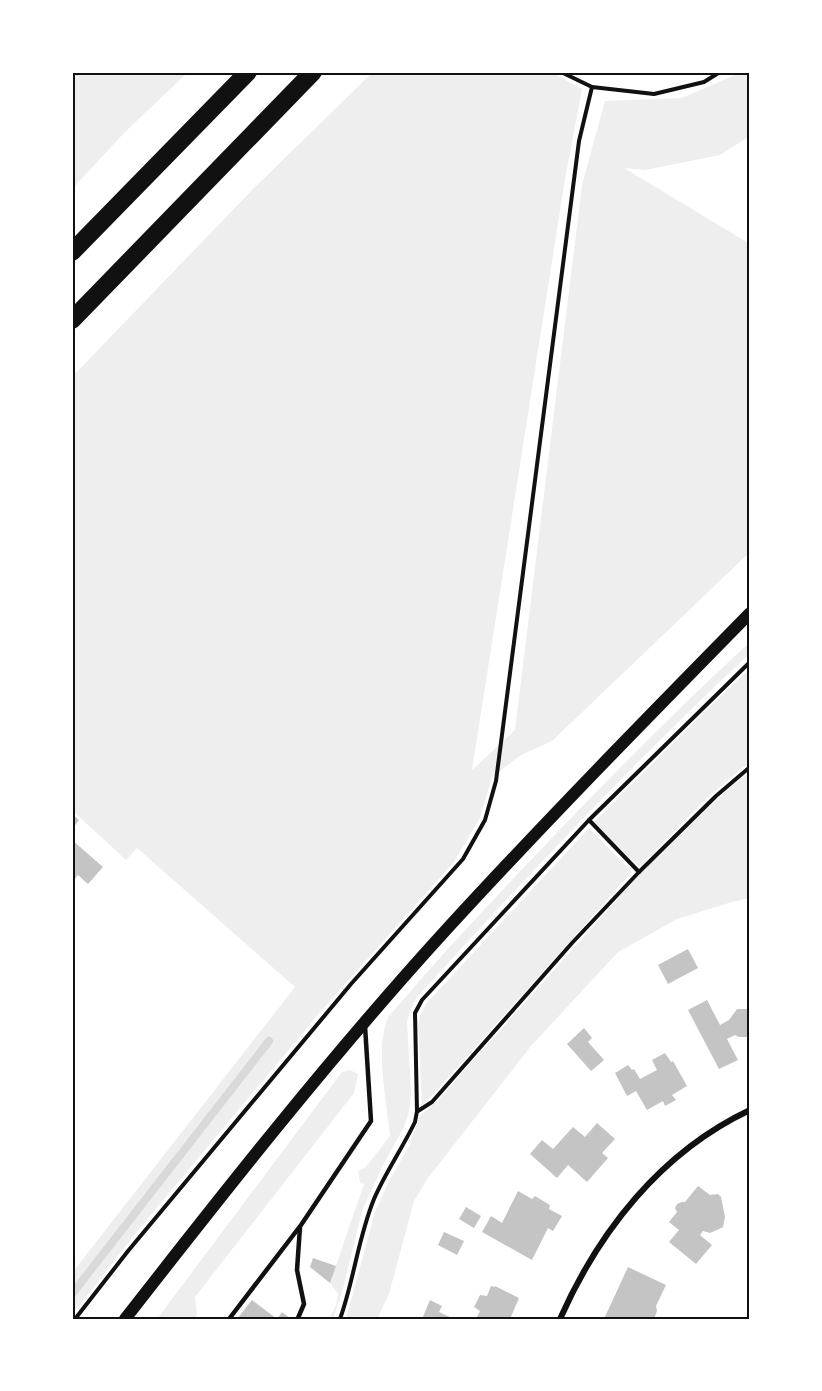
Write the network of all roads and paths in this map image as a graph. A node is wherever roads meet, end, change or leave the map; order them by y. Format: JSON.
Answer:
{"nodes":[{"id":1,"x":248,"y":72,"type":"edge"},
{"id":2,"x":313,"y":72,"type":"edge"},
{"id":3,"x":561,"y":72,"type":"edge"},
{"id":4,"x":720,"y":72,"type":"edge"},
{"id":5,"x":592,"y":87,"type":"junction"},
{"id":6,"x":72,"y":252,"type":"edge"},
{"id":7,"x":72,"y":320,"type":"edge"},
{"id":8,"x":750,"y":613,"type":"edge"},
{"id":9,"x":750,"y":662,"type":"edge"},
{"id":10,"x":750,"y":767,"type":"edge"},
{"id":11,"x":590,"y":820,"type":"junction"},
{"id":12,"x":639,"y":872,"type":"junction"},
{"id":13,"x":364,"y":1023,"type":"junction"},
{"id":14,"x":750,"y":1110,"type":"edge"},
{"id":15,"x":417,"y":1111,"type":"junction"},
{"id":16,"x":301,"y":1225,"type":"junction"},
{"id":17,"x":298,"y":1318,"type":"edge"},
{"id":18,"x":75,"y":1319,"type":"edge"},
{"id":19,"x":125,"y":1319,"type":"edge"},
{"id":20,"x":229,"y":1319,"type":"edge"},
{"id":21,"x":340,"y":1319,"type":"edge"},
{"id":22,"x":560,"y":1319,"type":"edge"}],
"edges":[{"from":1,"to":6,"type":"highway"},
{"from":2,"to":7,"type":"highway"},
{"from":3,"to":5,"type":"path"},
{"from":4,"to":5,"type":"path"},
{"from":5,"to":18,"type":"path"},
{"from":8,"to":13,"type":"main road"},
{"from":9,"to":11,"type":"path"},
{"from":10,"to":12,"type":"path"},
{"from":11,"to":12,"type":"path"},
{"from":11,"to":15,"type":"path"},
{"from":12,"to":15,"type":"path"},
{"from":13,"to":16,"type":"lane"},
{"from":13,"to":19,"type":"main road"},
{"from":14,"to":22,"type":"street"},
{"from":15,"to":21,"type":"path"},
{"from":16,"to":17,"type":"lane"},
{"from":16,"to":20,"type":"lane"}]}
